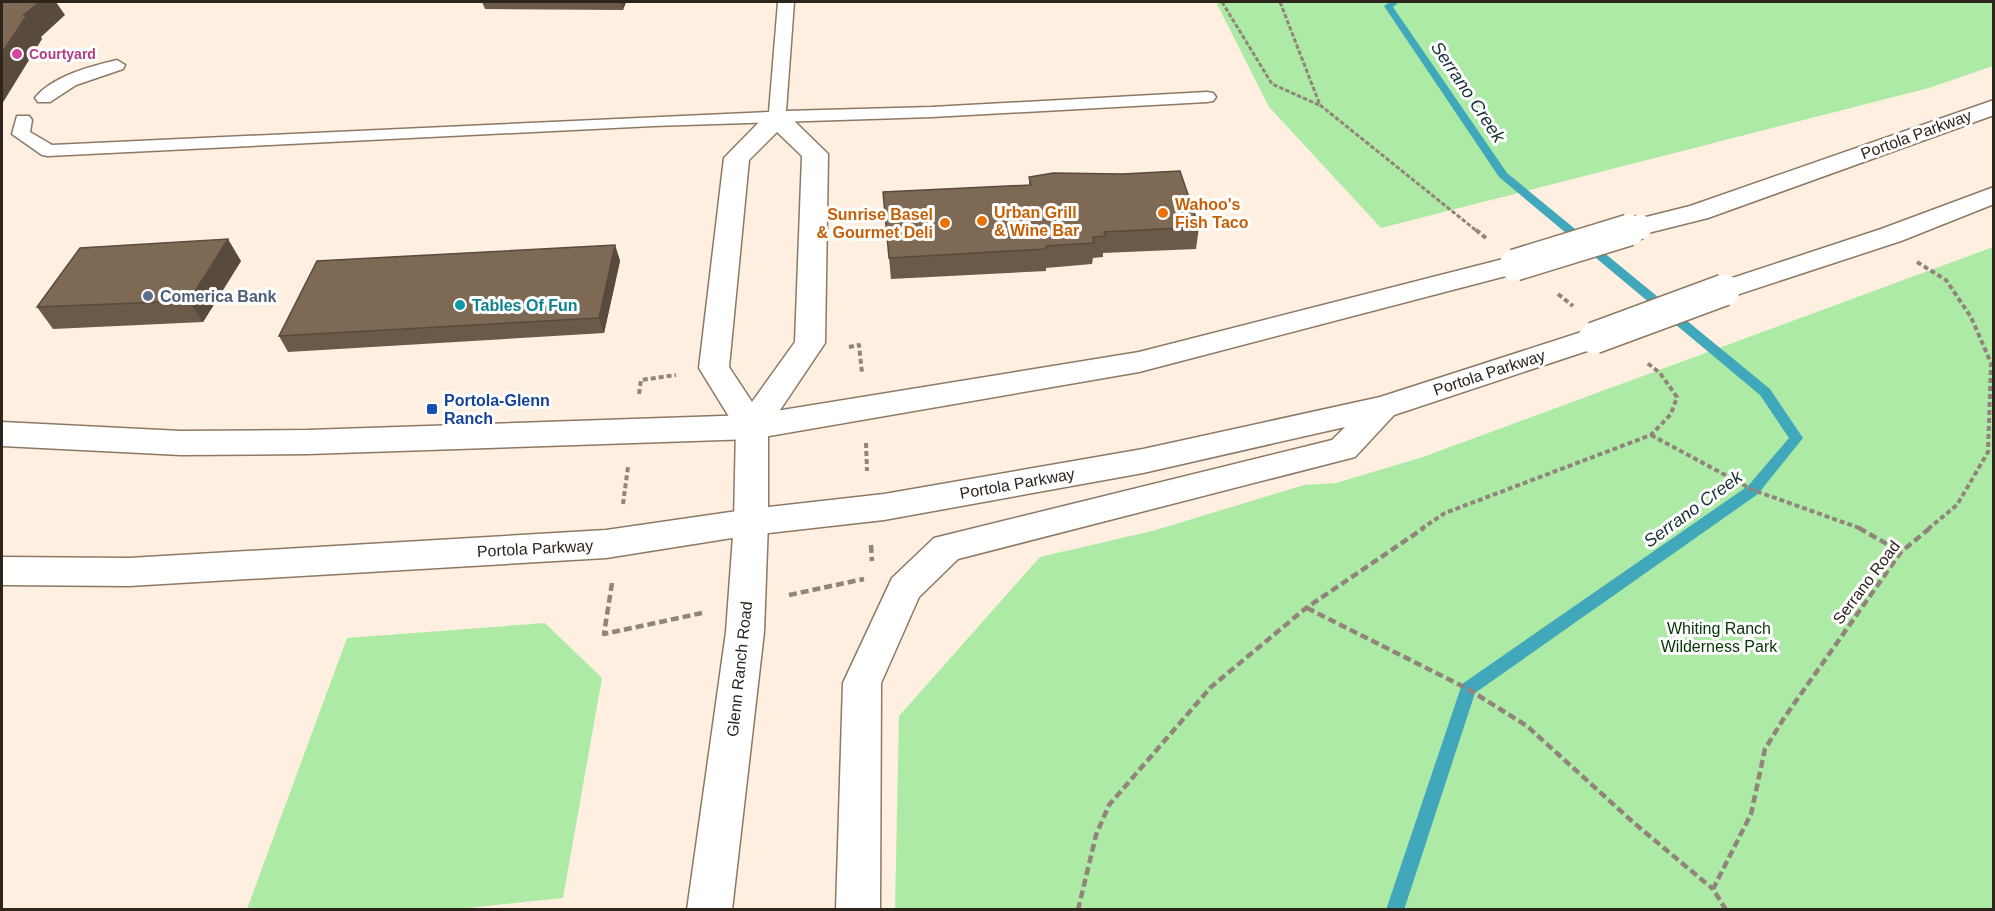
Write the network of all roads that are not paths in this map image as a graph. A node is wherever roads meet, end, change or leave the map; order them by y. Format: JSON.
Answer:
{"nodes":[{"id":1,"x":786,"y":2,"type":"edge"},
{"id":2,"x":117,"y":64,"type":"dead end"},
{"id":3,"x":1207,"y":97,"type":"dead end"},
{"id":4,"x":44,"y":98,"type":"dead end"},
{"id":5,"x":1994,"y":107,"type":"edge"},
{"id":6,"x":777,"y":118,"type":"junction"},
{"id":7,"x":22,"y":120,"type":"dead end"},
{"id":8,"x":1994,"y":195,"type":"edge"},
{"id":9,"x":1383,"y":407,"type":"junction"},
{"id":10,"x":752,"y":427,"type":"junction"},
{"id":11,"x":2,"y":434,"type":"edge"},
{"id":12,"x":751,"y":522,"type":"junction"},
{"id":13,"x":2,"y":571,"type":"edge"},
{"id":14,"x":709,"y":909,"type":"edge"},
{"id":15,"x":858,"y":909,"type":"edge"}],
"edges":[{"from":1,"to":6,"type":"lane"},
{"from":2,"to":4,"type":"lane"},
{"from":3,"to":6,"type":"lane"},
{"from":5,"to":10,"type":"main road","name":"Portola Parkway","bridge":true},
{"from":6,"to":7,"type":"lane"},
{"from":6,"to":10,"type":"main road"},
{"from":6,"to":10,"type":"main road"},
{"from":8,"to":9,"type":"main road","name":"Portola Parkway","bridge":true},
{"from":9,"to":12,"type":"main road","name":"Portola Parkway"},
{"from":9,"to":15,"type":"main road"},
{"from":10,"to":11,"type":"main road","name":"Portola Parkway"},
{"from":10,"to":12,"type":"main road","name":"Glenn Ranch Road"},
{"from":12,"to":13,"type":"main road","name":"Portola Parkway"},
{"from":12,"to":14,"type":"main road","name":"Glenn Ranch Road"}]}
